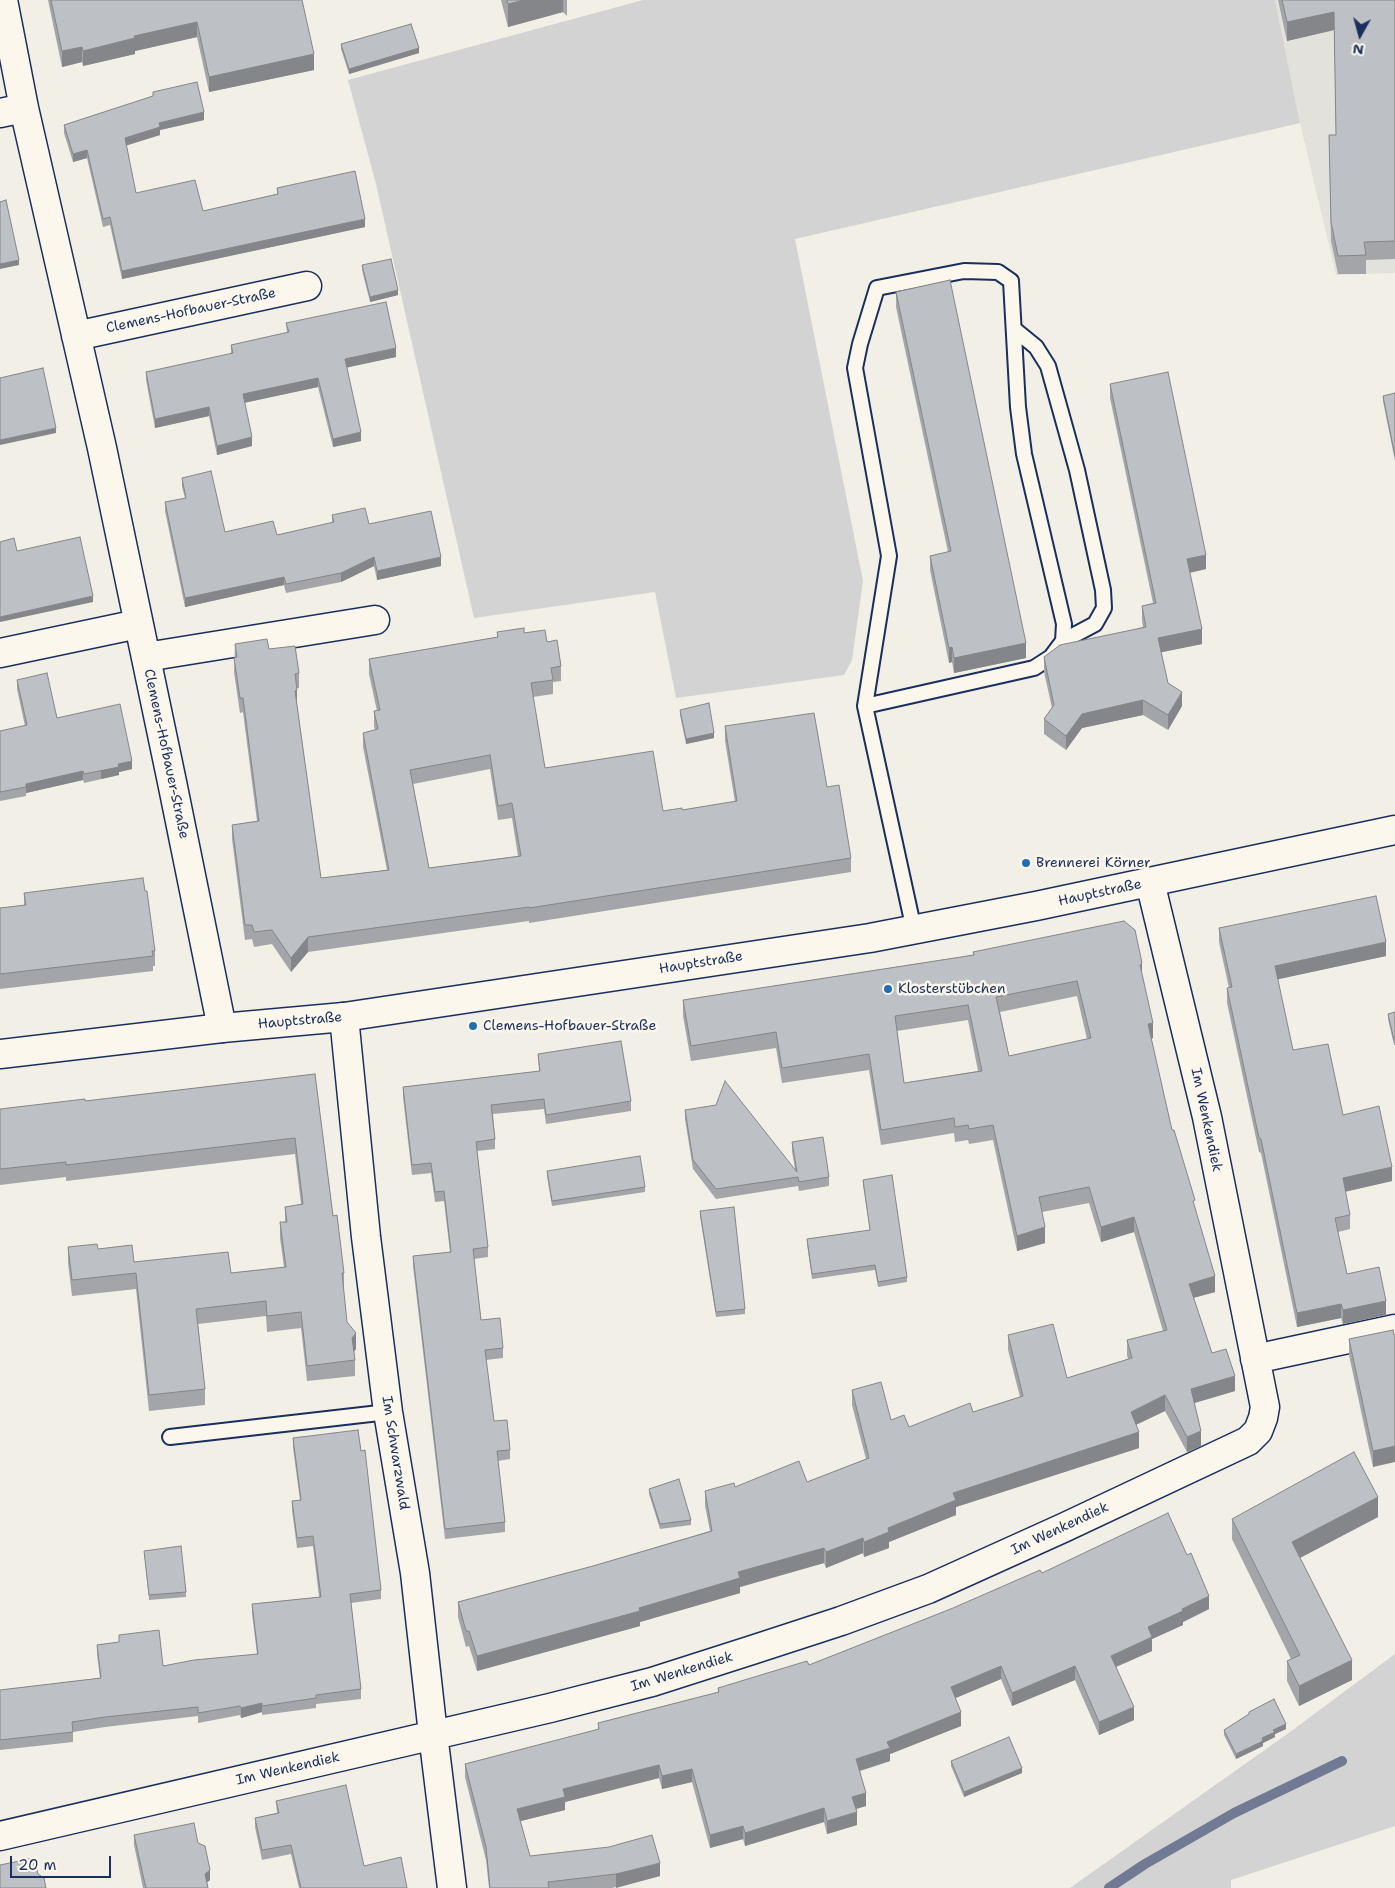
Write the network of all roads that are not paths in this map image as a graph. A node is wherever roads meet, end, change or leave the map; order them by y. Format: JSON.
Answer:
{"nodes":[{"id":1,"x":3,"y":0,"type":"edge"},
{"id":2,"x":12,"y":110,"type":"edge"},
{"id":3,"x":307,"y":286,"type":"dead end"},
{"id":4,"x":1014,"y":329,"type":"junction"},
{"id":5,"x":76,"y":336,"type":"junction"},
{"id":6,"x":375,"y":620,"type":"dead end"},
{"id":7,"x":138,"y":624,"type":"junction"},
{"id":8,"x":1063,"y":641,"type":"junction"},
{"id":9,"x":0,"y":653,"type":"edge"},
{"id":10,"x":146,"y":656,"type":"junction"},
{"id":11,"x":864,"y":706,"type":"junction"},
{"id":12,"x":1395,"y":832,"type":"edge"},
{"id":13,"x":1150,"y":882,"type":"junction"},
{"id":14,"x":914,"y":930,"type":"junction"},
{"id":15,"x":344,"y":1017,"type":"junction"},
{"id":16,"x":222,"y":1028,"type":"junction"},
{"id":17,"x":0,"y":1054,"type":"edge"},
{"id":18,"x":1395,"y":1329,"type":"edge"},
{"id":19,"x":1255,"y":1358,"type":"junction"},
{"id":20,"x":388,"y":1412,"type":"junction"},
{"id":21,"x":170,"y":1437,"type":"dead end"},
{"id":22,"x":433,"y":1734,"type":"junction"},
{"id":23,"x":0,"y":1836,"type":"edge"},
{"id":24,"x":452,"y":1888,"type":"edge"}],
"edges":[{"from":1,"to":2,"type":"street","name":"Clemens-Hofbauer-Straße"},
{"from":2,"to":5,"type":"street","name":"Clemens-Hofbauer-Straße"},
{"from":3,"to":5,"type":"street","name":"Clemens-Hofbauer-Straße"},
{"from":4,"to":8,"type":"lane"},
{"from":4,"to":8,"type":"lane"},
{"from":4,"to":11,"type":"lane"},
{"from":5,"to":7,"type":"street","name":"Clemens-Hofbauer-Straße"},
{"from":6,"to":10,"type":"street","name":"Clemens-Hofbauer-Straße"},
{"from":7,"to":9,"type":"street"},
{"from":7,"to":10,"type":"street","name":"Clemens-Hofbauer-Straße"},
{"from":8,"to":11,"type":"lane"},
{"from":10,"to":16,"type":"street","name":"Clemens-Hofbauer-Straße"},
{"from":11,"to":14,"type":"lane"},
{"from":12,"to":13,"type":"street","name":"Hauptstraße"},
{"from":13,"to":14,"type":"street","name":"Hauptstraße"},
{"from":13,"to":19,"type":"street","name":"Im Wenkendiek"},
{"from":14,"to":15,"type":"street","name":"Hauptstraße"},
{"from":15,"to":16,"type":"street","name":"Hauptstraße"},
{"from":15,"to":20,"type":"street","name":"Im Schwarzwald"},
{"from":16,"to":17,"type":"street","name":"Hauptstraße"},
{"from":18,"to":19,"type":"street"},
{"from":19,"to":22,"type":"street","name":"Im Wenkendiek"},
{"from":20,"to":21,"type":"lane"},
{"from":20,"to":22,"type":"street","name":"Im Schwarzwald"},
{"from":22,"to":23,"type":"street","name":"Im Wenkendiek"},
{"from":22,"to":24,"type":"street","name":"Im Schwarzwald"}]}
